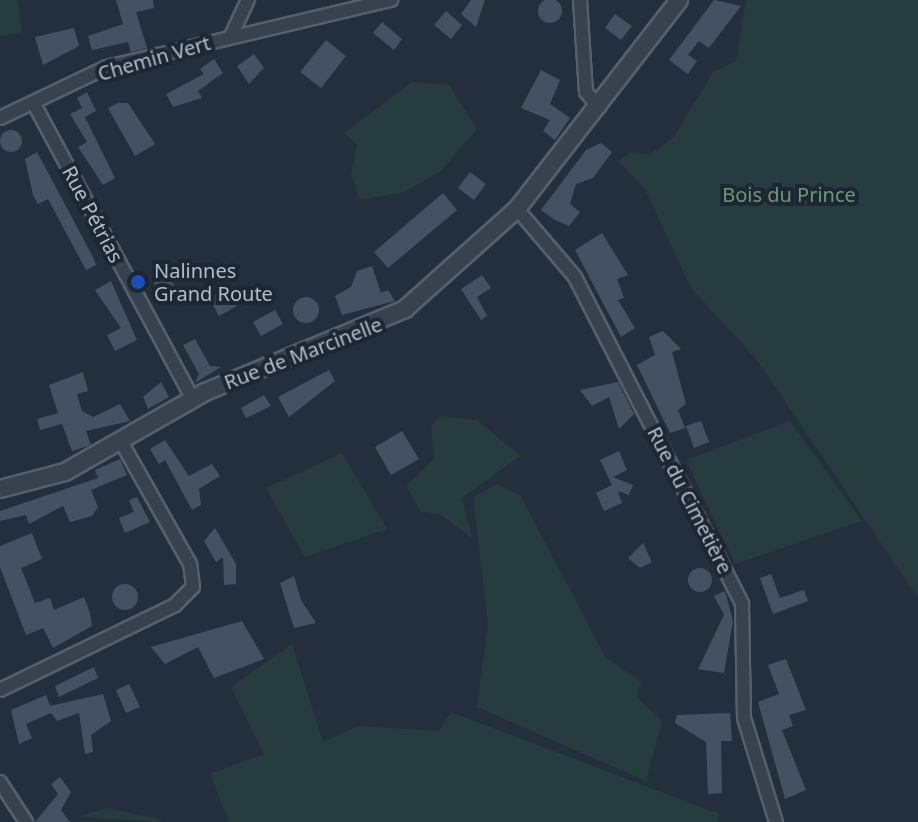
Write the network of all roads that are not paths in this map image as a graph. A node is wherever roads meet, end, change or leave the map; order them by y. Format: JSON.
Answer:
{"nodes":[{"id":1,"x":248,"y":0,"type":"edge"},
{"id":2,"x":391,"y":0,"type":"edge"},
{"id":3,"x":580,"y":0,"type":"edge"},
{"id":4,"x":679,"y":0,"type":"edge"},
{"id":5,"x":231,"y":36,"type":"junction"},
{"id":6,"x":34,"y":104,"type":"junction"},
{"id":7,"x":599,"y":107,"type":"junction"},
{"id":8,"x":0,"y":118,"type":"edge"},
{"id":9,"x":517,"y":209,"type":"junction"},
{"id":10,"x":192,"y":398,"type":"junction"},
{"id":11,"x":120,"y":440,"type":"junction"},
{"id":12,"x":0,"y":489,"type":"edge"},
{"id":13,"x":0,"y":690,"type":"edge"},
{"id":14,"x":0,"y":782,"type":"edge"},
{"id":15,"x":26,"y":822,"type":"edge"},
{"id":16,"x":776,"y":822,"type":"edge"}],
"edges":[{"from":1,"to":5,"type":"street","name":"Chemin Vert"},
{"from":2,"to":5,"type":"street","name":"Chemin Vert"},
{"from":3,"to":7,"type":"street"},
{"from":4,"to":7,"type":"street","name":"Rue de Marcinelle"},
{"from":5,"to":6,"type":"street","name":"Chemin Vert"},
{"from":6,"to":8,"type":"street"},
{"from":6,"to":10,"type":"street","name":"Rue Pétrias"},
{"from":7,"to":9,"type":"street","name":"Rue de Marcinelle"},
{"from":9,"to":10,"type":"street","name":"Rue de Marcinelle"},
{"from":9,"to":16,"type":"street","name":"Rue du Cimetière"},
{"from":10,"to":11,"type":"street","name":"Rue de Marcinelle"},
{"from":11,"to":12,"type":"street","name":"Rue de Marcinelle"},
{"from":11,"to":13,"type":"street"},
{"from":14,"to":15,"type":"street"}]}
